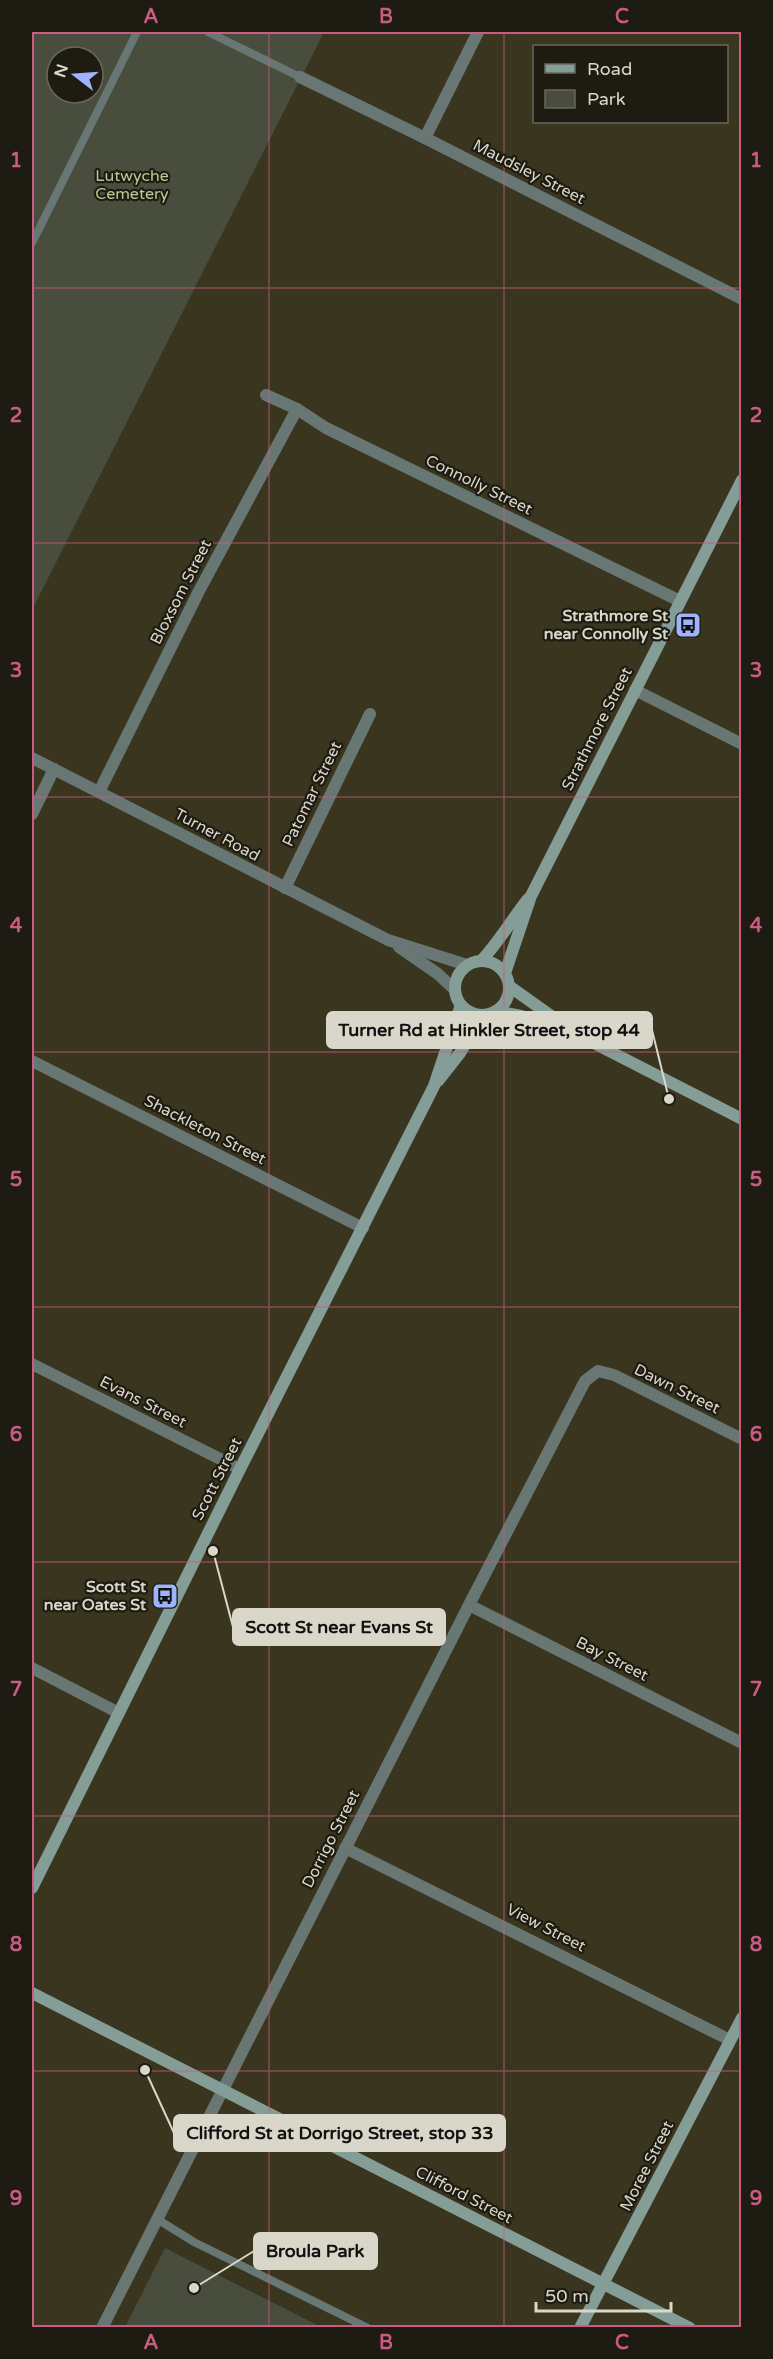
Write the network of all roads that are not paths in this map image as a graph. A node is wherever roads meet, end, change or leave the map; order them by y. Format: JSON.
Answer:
{"nodes":[{"id":1,"x":137,"y":32,"type":"edge"},
{"id":2,"x":208,"y":32,"type":"edge"},
{"id":3,"x":478,"y":32,"type":"edge"},
{"id":4,"x":300,"y":77,"type":"joint"},
{"id":5,"x":425,"y":138,"type":"junction"},
{"id":6,"x":32,"y":243,"type":"edge"},
{"id":7,"x":741,"y":299,"type":"edge"},
{"id":8,"x":266,"y":395,"type":"dead end"},
{"id":9,"x":297,"y":409,"type":"junction"},
{"id":10,"x":741,"y":483,"type":"edge"},
{"id":11,"x":680,"y":601,"type":"junction"},
{"id":12,"x":635,"y":690,"type":"junction"},
{"id":13,"x":370,"y":714,"type":"dead end"},
{"id":14,"x":741,"y":744,"type":"edge"},
{"id":15,"x":32,"y":758,"type":"edge"},
{"id":16,"x":54,"y":769,"type":"junction"},
{"id":17,"x":99,"y":792,"type":"junction"},
{"id":18,"x":32,"y":813,"type":"edge"},
{"id":19,"x":285,"y":888,"type":"junction"},
{"id":20,"x":531,"y":896,"type":"junction"},
{"id":21,"x":388,"y":940,"type":"junction"},
{"id":22,"x":481,"y":960,"type":"junction"},
{"id":23,"x":467,"y":965,"type":"junction"},
{"id":24,"x":507,"y":980,"type":"junction"},
{"id":25,"x":455,"y":990,"type":"junction"},
{"id":26,"x":461,"y":1005,"type":"junction"},
{"id":27,"x":496,"y":1011,"type":"junction"},
{"id":28,"x":483,"y":1015,"type":"junction"},
{"id":29,"x":578,"y":1035,"type":"junction"},
{"id":30,"x":32,"y":1061,"type":"edge"},
{"id":31,"x":434,"y":1086,"type":"junction"},
{"id":32,"x":741,"y":1119,"type":"edge"},
{"id":33,"x":363,"y":1228,"type":"junction"},
{"id":34,"x":32,"y":1364,"type":"edge"},
{"id":35,"x":598,"y":1371,"type":"joint"},
{"id":36,"x":741,"y":1439,"type":"edge"},
{"id":37,"x":240,"y":1469,"type":"junction"},
{"id":38,"x":469,"y":1605,"type":"junction"},
{"id":39,"x":32,"y":1668,"type":"edge"},
{"id":40,"x":119,"y":1713,"type":"junction"},
{"id":41,"x":741,"y":1743,"type":"edge"},
{"id":42,"x":345,"y":1848,"type":"junction"},
{"id":43,"x":32,"y":1888,"type":"edge"},
{"id":44,"x":32,"y":1993,"type":"edge"},
{"id":45,"x":741,"y":2018,"type":"edge"},
{"id":46,"x":730,"y":2040,"type":"junction"},
{"id":47,"x":222,"y":2090,"type":"junction"},
{"id":48,"x":157,"y":2218,"type":"junction"},
{"id":49,"x":603,"y":2283,"type":"junction"},
{"id":50,"x":102,"y":2328,"type":"edge"},
{"id":51,"x":368,"y":2328,"type":"edge"},
{"id":52,"x":580,"y":2328,"type":"edge"},
{"id":53,"x":690,"y":2328,"type":"edge"}],
"edges":[{"from":1,"to":6,"type":"lane"},
{"from":2,"to":4,"type":"lane"},
{"from":3,"to":5,"type":"street"},
{"from":4,"to":5,"type":"street","name":"Maudsley Street"},
{"from":5,"to":7,"type":"street","name":"Maudsley Street"},
{"from":8,"to":9,"type":"street","name":"Connolly Street"},
{"from":9,"to":11,"type":"street","name":"Connolly Street"},
{"from":9,"to":17,"type":"street","name":"Bloxsom Street"},
{"from":10,"to":11,"type":"street","name":"Strathmore Street"},
{"from":11,"to":12,"type":"street","name":"Strathmore Street"},
{"from":12,"to":14,"type":"street"},
{"from":12,"to":20,"type":"street","name":"Strathmore Street"},
{"from":13,"to":19,"type":"street","name":"Patomar Street"},
{"from":15,"to":16,"type":"street","name":"Turner Road"},
{"from":16,"to":17,"type":"street","name":"Turner Road"},
{"from":16,"to":18,"type":"street"},
{"from":17,"to":19,"type":"street","name":"Turner Road"},
{"from":19,"to":21,"type":"street","name":"Turner Road"},
{"from":20,"to":22,"type":"street","name":"Strathmore Street"},
{"from":20,"to":24,"type":"street","name":"Strathmore Street"},
{"from":21,"to":23,"type":"street","name":"Turner Road"},
{"from":21,"to":25,"type":"street","name":"Turner Road"},
{"from":22,"to":23,"type":"street"},
{"from":22,"to":24,"type":"street"},
{"from":23,"to":25,"type":"street"},
{"from":24,"to":27,"type":"street"},
{"from":24,"to":29,"type":"street"},
{"from":25,"to":26,"type":"street","name":"Turner Road"},
{"from":26,"to":28,"type":"street"},
{"from":26,"to":31,"type":"street","name":"Scott Street"},
{"from":27,"to":28,"type":"street"},
{"from":27,"to":29,"type":"street"},
{"from":28,"to":31,"type":"street","name":"Scott Street"},
{"from":29,"to":32,"type":"street"},
{"from":30,"to":33,"type":"street","name":"Shackleton Street"},
{"from":31,"to":33,"type":"street","name":"Scott Street"},
{"from":33,"to":37,"type":"street","name":"Scott Street"},
{"from":34,"to":37,"type":"street","name":"Evans Street"},
{"from":35,"to":36,"type":"street","name":"Dawn Street"},
{"from":35,"to":38,"type":"street","name":"Dorrigo Street"},
{"from":37,"to":40,"type":"street","name":"Scott Street"},
{"from":38,"to":41,"type":"street","name":"Bay Street"},
{"from":38,"to":42,"type":"street","name":"Dorrigo Street"},
{"from":39,"to":40,"type":"street"},
{"from":40,"to":43,"type":"street","name":"Scott Street"},
{"from":42,"to":46,"type":"street","name":"View Street"},
{"from":42,"to":47,"type":"street","name":"Dorrigo Street"},
{"from":44,"to":47,"type":"street","name":"Clifford Street"},
{"from":45,"to":46,"type":"street","name":"Moree Street"},
{"from":46,"to":49,"type":"street","name":"Moree Street"},
{"from":47,"to":48,"type":"street","name":"Dorrigo Street"},
{"from":47,"to":49,"type":"street","name":"Clifford Street"},
{"from":48,"to":50,"type":"street","name":"Dorrigo Street"},
{"from":48,"to":51,"type":"lane"},
{"from":49,"to":52,"type":"street","name":"Moree Street"},
{"from":49,"to":53,"type":"street","name":"Clifford Street"}]}
